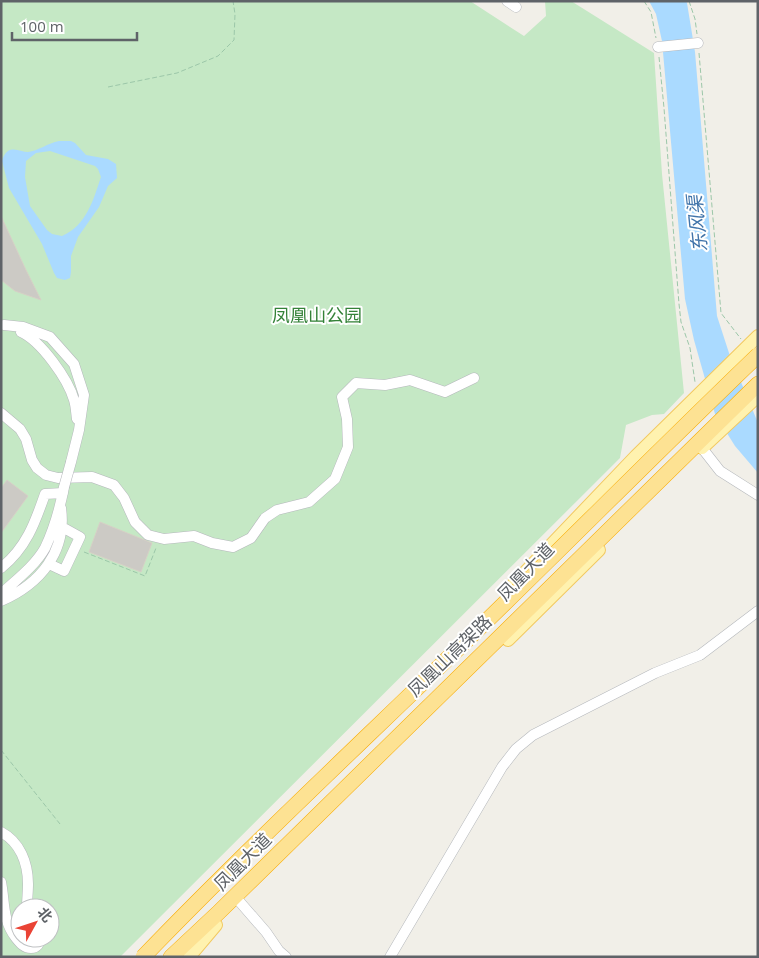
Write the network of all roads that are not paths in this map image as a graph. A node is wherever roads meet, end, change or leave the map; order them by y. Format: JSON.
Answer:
{"nodes":[{"id":1,"x":698,"y":43,"type":"road end"},
{"id":2,"x":658,"y":47,"type":"road end"},
{"id":3,"x":3,"y":325,"type":"edge"},
{"id":4,"x":758,"y":336,"type":"edge"},
{"id":5,"x":753,"y":351,"type":"edge"},
{"id":6,"x":474,"y":378,"type":"dead end"},
{"id":7,"x":756,"y":396,"type":"edge"},
{"id":8,"x":1,"y":413,"type":"edge"},
{"id":9,"x":79,"y":430,"type":"junction"},
{"id":10,"x":702,"y":448,"type":"junction"},
{"id":11,"x":64,"y":490,"type":"junction"},
{"id":12,"x":758,"y":495,"type":"edge"},
{"id":13,"x":60,"y":504,"type":"junction"},
{"id":14,"x":62,"y":528,"type":"junction"},
{"id":15,"x":49,"y":564,"type":"junction"},
{"id":16,"x":1,"y":568,"type":"edge"},
{"id":17,"x":1,"y":594,"type":"edge"},
{"id":18,"x":1,"y":601,"type":"edge"},
{"id":19,"x":758,"y":611,"type":"edge"},
{"id":20,"x":1,"y":832,"type":"edge"},
{"id":21,"x":1,"y":882,"type":"edge"},
{"id":22,"x":26,"y":898,"type":"edge"},
{"id":23,"x":239,"y":901,"type":"junction"},
{"id":24,"x":216,"y":925,"type":"junction"},
{"id":25,"x":10,"y":929,"type":"edge"},
{"id":26,"x":145,"y":957,"type":"edge"},
{"id":27,"x":171,"y":957,"type":"edge"},
{"id":28,"x":181,"y":957,"type":"edge"},
{"id":29,"x":189,"y":957,"type":"edge"},
{"id":30,"x":286,"y":957,"type":"edge"},
{"id":31,"x":390,"y":957,"type":"edge"}],
"edges":[{"from":1,"to":2,"type":"street"},
{"from":3,"to":9,"type":"street"},
{"from":3,"to":9,"type":"street"},
{"from":4,"to":5,"type":"main road","name":"凤凰大道"},
{"from":5,"to":26,"type":"highway","name":"凤凰山高架路","bridge":true},
{"from":5,"to":26,"type":"main road","name":"凤凰大道"},
{"from":6,"to":8,"type":"street"},
{"from":7,"to":10,"type":"main road","name":"凤凰大道"},
{"from":7,"to":27,"type":"highway","name":"凤凰山高架路"},
{"from":9,"to":11,"type":"street","bridge":true},
{"from":10,"to":12,"type":"street"},
{"from":10,"to":23,"type":"main road","name":"凤凰大道"},
{"from":11,"to":13,"type":"street"},
{"from":11,"to":16,"type":"street"},
{"from":13,"to":14,"type":"street"},
{"from":13,"to":17,"type":"street"},
{"from":14,"to":15,"type":"street"},
{"from":14,"to":15,"type":"street"},
{"from":15,"to":18,"type":"street"},
{"from":19,"to":31,"type":"street"},
{"from":20,"to":22,"type":"street"},
{"from":21,"to":25,"type":"street"},
{"from":23,"to":24,"type":"main road","name":"凤凰大道"},
{"from":23,"to":30,"type":"street"},
{"from":24,"to":28,"type":"main road","name":"凤凰大道"},
{"from":24,"to":29,"type":"main road"}]}
